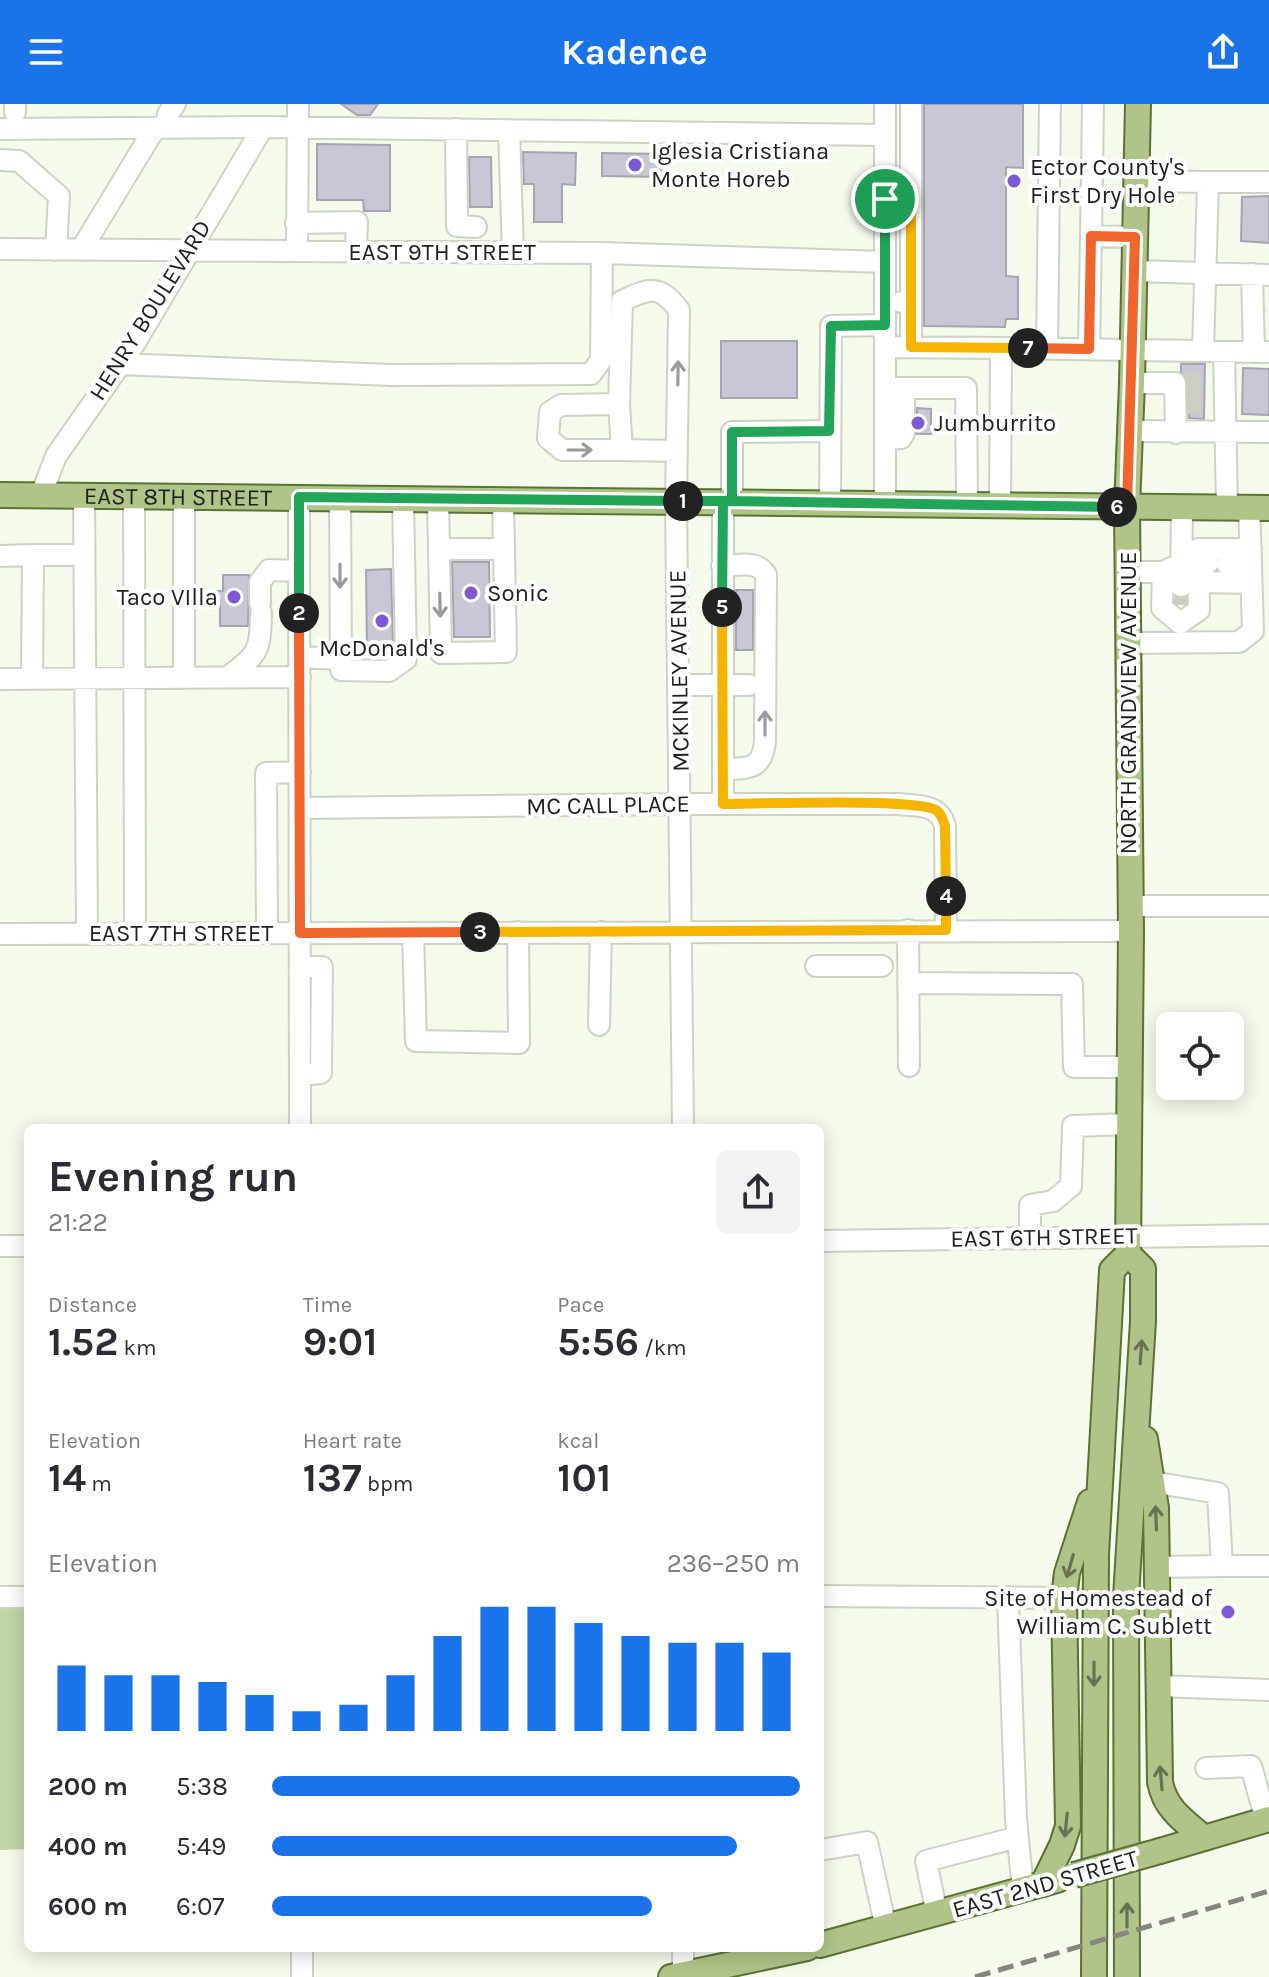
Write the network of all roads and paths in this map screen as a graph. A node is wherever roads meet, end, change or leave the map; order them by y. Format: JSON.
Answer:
{"nodes":[{"id":1,"x":175,"y":104,"type":"edge"},
{"id":2,"x":298,"y":104,"type":"edge"},
{"id":3,"x":885,"y":104,"type":"edge"},
{"id":4,"x":911,"y":104,"type":"edge"},
{"id":5,"x":1050,"y":104,"type":"edge"},
{"id":6,"x":1093,"y":104,"type":"edge"},
{"id":7,"x":1138,"y":104,"type":"edge"},
{"id":8,"x":263,"y":127,"type":"junction"},
{"id":9,"x":297,"y":127,"type":"junction"},
{"id":10,"x":161,"y":128,"type":"junction"},
{"id":11,"x":0,"y":129,"type":"edge"},
{"id":12,"x":456,"y":129,"type":"junction"},
{"id":13,"x":509,"y":130,"type":"junction"},
{"id":14,"x":885,"y":144,"type":"junction"},
{"id":15,"x":911,"y":152,"type":"junction"},
{"id":16,"x":0,"y":160,"type":"edge"},
{"id":17,"x":1136,"y":181,"type":"junction"},
{"id":18,"x":1208,"y":182,"type":"junction"},
{"id":19,"x":1269,"y":182,"type":"edge"},
{"id":20,"x":911,"y":198,"type":"junction"},
{"id":21,"x":885,"y":199,"type":"junction"},
{"id":22,"x":296,"y":223,"type":"junction"},
{"id":23,"x":513,"y":226,"type":"junction"},
{"id":24,"x":476,"y":227,"type":"junction"},
{"id":25,"x":1091,"y":236,"type":"junction"},
{"id":26,"x":1135,"y":237,"type":"junction"},
{"id":27,"x":0,"y":249,"type":"edge"},
{"id":28,"x":190,"y":249,"type":"junction"},
{"id":29,"x":56,"y":250,"type":"junction"},
{"id":30,"x":81,"y":250,"type":"junction"},
{"id":31,"x":297,"y":250,"type":"junction"},
{"id":32,"x":356,"y":251,"type":"junction"},
{"id":33,"x":476,"y":253,"type":"junction"},
{"id":34,"x":513,"y":253,"type":"junction"},
{"id":35,"x":602,"y":253,"type":"junction"},
{"id":36,"x":911,"y":254,"type":"junction"},
{"id":37,"x":885,"y":258,"type":"junction"},
{"id":38,"x":1135,"y":271,"type":"junction"},
{"id":39,"x":1206,"y":273,"type":"junction"},
{"id":40,"x":1260,"y":274,"type":"edge"},
{"id":41,"x":885,"y":302,"type":"junction"},
{"id":42,"x":911,"y":302,"type":"junction"},
{"id":43,"x":885,"y":325,"type":"junction"},
{"id":44,"x":621,"y":338,"type":"junction"},
{"id":45,"x":885,"y":347,"type":"junction"},
{"id":46,"x":911,"y":347,"type":"junction"},
{"id":47,"x":1001,"y":348,"type":"junction"},
{"id":48,"x":1047,"y":348,"type":"junction"},
{"id":49,"x":1089,"y":349,"type":"junction"},
{"id":50,"x":1133,"y":350,"type":"junction"},
{"id":51,"x":1175,"y":350,"type":"junction"},
{"id":52,"x":1214,"y":351,"type":"junction"},
{"id":53,"x":1261,"y":352,"type":"edge"},
{"id":54,"x":120,"y":364,"type":"junction"},
{"id":55,"x":1132,"y":383,"type":"junction"},
{"id":56,"x":894,"y":388,"type":"junction"},
{"id":57,"x":1178,"y":394,"type":"junction"},
{"id":58,"x":619,"y":404,"type":"junction"},
{"id":59,"x":829,"y":431,"type":"junction"},
{"id":60,"x":1130,"y":431,"type":"junction"},
{"id":61,"x":1269,"y":432,"type":"edge"},
{"id":62,"x":1176,"y":433,"type":"junction"},
{"id":63,"x":1226,"y":433,"type":"junction"},
{"id":64,"x":622,"y":444,"type":"junction"},
{"id":65,"x":677,"y":451,"type":"junction"},
{"id":66,"x":0,"y":495,"type":"edge"},
{"id":67,"x":41,"y":495,"type":"junction"},
{"id":68,"x":84,"y":495,"type":"junction"},
{"id":69,"x":134,"y":496,"type":"junction"},
{"id":70,"x":184,"y":496,"type":"junction"},
{"id":71,"x":299,"y":497,"type":"junction"},
{"id":72,"x":340,"y":498,"type":"junction"},
{"id":73,"x":403,"y":499,"type":"junction"},
{"id":74,"x":438,"y":499,"type":"junction"},
{"id":75,"x":503,"y":500,"type":"junction"},
{"id":76,"x":676,"y":501,"type":"junction"},
{"id":77,"x":728,"y":501,"type":"junction"},
{"id":78,"x":830,"y":502,"type":"junction"},
{"id":79,"x":885,"y":503,"type":"junction"},
{"id":80,"x":967,"y":505,"type":"junction"},
{"id":81,"x":1000,"y":505,"type":"junction"},
{"id":82,"x":1127,"y":507,"type":"junction"},
{"id":83,"x":1182,"y":507,"type":"junction"},
{"id":84,"x":1248,"y":508,"type":"edge"},
{"id":85,"x":439,"y":549,"type":"junction"},
{"id":86,"x":504,"y":549,"type":"junction"},
{"id":87,"x":33,"y":555,"type":"junction"},
{"id":88,"x":83,"y":555,"type":"junction"},
{"id":89,"x":0,"y":556,"type":"edge"},
{"id":90,"x":722,"y":566,"type":"junction"},
{"id":91,"x":1251,"y":566,"type":"junction"},
{"id":92,"x":299,"y":571,"type":"junction"},
{"id":93,"x":1128,"y":572,"type":"junction"},
{"id":94,"x":1163,"y":572,"type":"junction"},
{"id":95,"x":1193,"y":588,"type":"junction"},
{"id":96,"x":1127,"y":643,"type":"junction"},
{"id":97,"x":341,"y":659,"type":"junction"},
{"id":98,"x":300,"y":667,"type":"junction"},
{"id":99,"x":228,"y":677,"type":"junction"},
{"id":100,"x":85,"y":678,"type":"junction"},
{"id":101,"x":133,"y":678,"type":"junction"},
{"id":102,"x":184,"y":678,"type":"junction"},
{"id":103,"x":0,"y":679,"type":"edge"},
{"id":104,"x":32,"y":679,"type":"junction"},
{"id":105,"x":680,"y":685,"type":"junction"},
{"id":106,"x":722,"y":685,"type":"junction"},
{"id":107,"x":749,"y":685,"type":"dead end"},
{"id":108,"x":723,"y":769,"type":"junction"},
{"id":109,"x":300,"y":772,"type":"junction"},
{"id":110,"x":681,"y":804,"type":"junction"},
{"id":111,"x":723,"y":804,"type":"junction"},
{"id":112,"x":300,"y":808,"type":"junction"},
{"id":113,"x":1269,"y":906,"type":"edge"},
{"id":114,"x":1130,"y":919,"type":"junction"},
{"id":115,"x":908,"y":930,"type":"junction"},
{"id":116,"x":946,"y":930,"type":"junction"},
{"id":117,"x":843,"y":931,"type":"junction"},
{"id":118,"x":518,"y":932,"type":"junction"},
{"id":119,"x":601,"y":932,"type":"junction"},
{"id":120,"x":682,"y":932,"type":"junction"},
{"id":121,"x":267,"y":933,"type":"junction"},
{"id":122,"x":300,"y":933,"type":"junction"},
{"id":123,"x":413,"y":933,"type":"junction"},
{"id":124,"x":0,"y":934,"type":"edge"},
{"id":125,"x":87,"y":934,"type":"junction"},
{"id":126,"x":135,"y":934,"type":"junction"},
{"id":127,"x":816,"y":966,"type":"dead end"},
{"id":128,"x":846,"y":966,"type":"junction"},
{"id":129,"x":882,"y":966,"type":"dead end"},
{"id":130,"x":908,"y":983,"type":"junction"},
{"id":131,"x":599,"y":1025,"type":"dead end"},
{"id":132,"x":909,"y":1066,"type":"dead end"},
{"id":133,"x":1130,"y":1067,"type":"junction"},
{"id":134,"x":300,"y":1124,"type":"edge"},
{"id":135,"x":683,"y":1124,"type":"edge"},
{"id":136,"x":1129,"y":1124,"type":"junction"},
{"id":137,"x":1269,"y":1235,"type":"edge"},
{"id":138,"x":1030,"y":1237,"type":"junction"},
{"id":139,"x":824,"y":1241,"type":"edge"},
{"id":140,"x":1128,"y":1245,"type":"junction"},
{"id":141,"x":0,"y":1246,"type":"edge"},
{"id":142,"x":24,"y":1246,"type":"edge"},
{"id":143,"x":1138,"y":1397,"type":"junction"},
{"id":144,"x":1102,"y":1465,"type":"junction"},
{"id":145,"x":1152,"y":1482,"type":"junction"},
{"id":146,"x":1222,"y":1566,"type":"junction"},
{"id":147,"x":1269,"y":1566,"type":"edge"},
{"id":148,"x":1157,"y":1567,"type":"junction"},
{"id":149,"x":824,"y":1596,"type":"edge"},
{"id":150,"x":0,"y":1597,"type":"edge"},
{"id":151,"x":24,"y":1597,"type":"edge"},
{"id":152,"x":1008,"y":1597,"type":"junction"},
{"id":153,"x":1064,"y":1598,"type":"junction"},
{"id":154,"x":1158,"y":1686,"type":"junction"},
{"id":155,"x":1269,"y":1690,"type":"edge"},
{"id":156,"x":1206,"y":1768,"type":"dead end"},
{"id":157,"x":1267,"y":1820,"type":"edge"},
{"id":158,"x":1018,"y":1837,"type":"junction"},
{"id":159,"x":1204,"y":1838,"type":"junction"},
{"id":160,"x":824,"y":1849,"type":"edge"},
{"id":161,"x":1033,"y":1887,"type":"junction"},
{"id":162,"x":937,"y":1914,"type":"junction"},
{"id":163,"x":886,"y":1928,"type":"junction"},
{"id":164,"x":824,"y":1944,"type":"edge"},
{"id":165,"x":302,"y":1952,"type":"edge"},
{"id":166,"x":682,"y":1952,"type":"edge"},
{"id":167,"x":788,"y":1952,"type":"edge"},
{"id":168,"x":677,"y":1976,"type":"edge"},
{"id":169,"x":302,"y":1977,"type":"edge"},
{"id":170,"x":1094,"y":1977,"type":"edge"},
{"id":171,"x":1127,"y":1977,"type":"edge"}],
"edges":[{"from":1,"to":10,"type":"street"},
{"from":2,"to":9,"type":"street"},
{"from":3,"to":14,"type":"street"},
{"from":4,"to":15,"type":"street"},
{"from":5,"to":48,"type":"street"},
{"from":6,"to":25,"type":"street"},
{"from":7,"to":17,"type":"main road","name":"NORTH GRANDVIEW AVENUE"},
{"from":8,"to":9,"type":"street"},
{"from":8,"to":10,"type":"street"},
{"from":8,"to":28,"type":"street","name":"HENRY BOULEVARD"},
{"from":9,"to":12,"type":"street"},
{"from":9,"to":22,"type":"street"},
{"from":10,"to":11,"type":"street"},
{"from":10,"to":30,"type":"street"},
{"from":12,"to":13,"type":"street"},
{"from":12,"to":24,"type":"street"},
{"from":13,"to":14,"type":"street"},
{"from":13,"to":23,"type":"street"},
{"from":14,"to":15,"type":"street"},
{"from":14,"to":21,"type":"street"},
{"from":15,"to":20,"type":"street"},
{"from":16,"to":29,"type":"street"},
{"from":17,"to":18,"type":"street"},
{"from":17,"to":26,"type":"main road","name":"NORTH GRANDVIEW AVENUE"},
{"from":18,"to":19,"type":"street"},
{"from":18,"to":39,"type":"street"},
{"from":20,"to":21,"type":"street"},
{"from":20,"to":36,"type":"street"},
{"from":21,"to":37,"type":"street"},
{"from":22,"to":31,"type":"street"},
{"from":22,"to":32,"type":"street"},
{"from":23,"to":24,"type":"street"},
{"from":23,"to":34,"type":"street"},
{"from":24,"to":33,"type":"street"},
{"from":25,"to":26,"type":"street"},
{"from":25,"to":49,"type":"street"},
{"from":26,"to":38,"type":"main road","name":"NORTH GRANDVIEW AVENUE"},
{"from":27,"to":29,"type":"street","name":"EAST 9TH STREET"},
{"from":28,"to":30,"type":"street","name":"EAST 9TH STREET"},
{"from":28,"to":31,"type":"street","name":"EAST 9TH STREET"},
{"from":28,"to":54,"type":"street","name":"HENRY BOULEVARD"},
{"from":29,"to":30,"type":"street","name":"EAST 9TH STREET"},
{"from":31,"to":32,"type":"street","name":"EAST 9TH STREET"},
{"from":32,"to":33,"type":"street","name":"EAST 9TH STREET"},
{"from":33,"to":34,"type":"street","name":"EAST 9TH STREET"},
{"from":34,"to":35,"type":"street","name":"EAST 9TH STREET"},
{"from":35,"to":37,"type":"street","name":"EAST 9TH STREET"},
{"from":35,"to":54,"type":"street"},
{"from":36,"to":37,"type":"street","name":"EAST 9TH STREET"},
{"from":36,"to":42,"type":"street"},
{"from":37,"to":41,"type":"street"},
{"from":38,"to":39,"type":"street"},
{"from":38,"to":50,"type":"main road","name":"NORTH GRANDVIEW AVENUE"},
{"from":39,"to":40,"type":"street"},
{"from":39,"to":52,"type":"street"},
{"from":40,"to":53,"type":"street"},
{"from":41,"to":42,"type":"street"},
{"from":41,"to":43,"type":"street"},
{"from":42,"to":46,"type":"street"},
{"from":43,"to":45,"type":"street"},
{"from":43,"to":59,"type":"street"},
{"from":44,"to":58,"type":"street"},
{"from":44,"to":64,"type":"street"},
{"from":65,"to":44,"type":"street","name":"MCKINLEY AVENUE","one_way":true},
{"from":45,"to":46,"type":"street"},
{"from":45,"to":56,"type":"street"},
{"from":46,"to":47,"type":"street"},
{"from":47,"to":48,"type":"street"},
{"from":47,"to":81,"type":"street"},
{"from":48,"to":49,"type":"street"},
{"from":49,"to":50,"type":"street"},
{"from":50,"to":51,"type":"street"},
{"from":50,"to":55,"type":"main road","name":"NORTH GRANDVIEW AVENUE"},
{"from":51,"to":52,"type":"street"},
{"from":51,"to":57,"type":"street"},
{"from":52,"to":53,"type":"street"},
{"from":52,"to":63,"type":"street"},
{"from":54,"to":67,"type":"street","name":"HENRY BOULEVARD"},
{"from":55,"to":57,"type":"street"},
{"from":55,"to":60,"type":"main road","name":"NORTH GRANDVIEW AVENUE"},
{"from":56,"to":79,"type":"street"},
{"from":56,"to":80,"type":"street"},
{"from":57,"to":62,"type":"street"},
{"from":58,"to":64,"type":"street"},
{"from":58,"to":64,"type":"street","one_way":true},
{"from":59,"to":77,"type":"street"},
{"from":59,"to":78,"type":"street"},
{"from":60,"to":62,"type":"street"},
{"from":60,"to":82,"type":"main road","name":"NORTH GRANDVIEW AVENUE"},
{"from":61,"to":63,"type":"street"},
{"from":62,"to":63,"type":"street"},
{"from":63,"to":84,"type":"street"},
{"from":64,"to":65,"type":"street"},
{"from":65,"to":76,"type":"street","name":"MCKINLEY AVENUE"},
{"from":66,"to":67,"type":"main road","name":"EAST 8TH STREET"},
{"from":67,"to":68,"type":"main road","name":"EAST 8TH STREET"},
{"from":68,"to":69,"type":"main road","name":"EAST 8TH STREET"},
{"from":68,"to":88,"type":"street"},
{"from":69,"to":70,"type":"main road","name":"EAST 8TH STREET"},
{"from":69,"to":101,"type":"street"},
{"from":70,"to":71,"type":"main road","name":"EAST 8TH STREET"},
{"from":70,"to":102,"type":"street"},
{"from":71,"to":72,"type":"main road","name":"EAST 8TH STREET"},
{"from":71,"to":92,"type":"street"},
{"from":72,"to":73,"type":"main road","name":"EAST 8TH STREET"},
{"from":72,"to":97,"type":"street","one_way":true},
{"from":73,"to":74,"type":"main road","name":"EAST 8TH STREET"},
{"from":73,"to":97,"type":"street"},
{"from":74,"to":75,"type":"main road","name":"EAST 8TH STREET"},
{"from":74,"to":85,"type":"street"},
{"from":75,"to":76,"type":"main road","name":"EAST 8TH STREET"},
{"from":75,"to":86,"type":"street"},
{"from":76,"to":77,"type":"main road","name":"EAST 8TH STREET"},
{"from":76,"to":105,"type":"street","name":"MCKINLEY AVENUE"},
{"from":77,"to":78,"type":"main road","name":"EAST 8TH STREET"},
{"from":77,"to":90,"type":"street"},
{"from":78,"to":79,"type":"main road","name":"EAST 8TH STREET"},
{"from":79,"to":80,"type":"main road","name":"EAST 8TH STREET"},
{"from":80,"to":81,"type":"main road","name":"EAST 8TH STREET"},
{"from":81,"to":82,"type":"main road","name":"EAST 8TH STREET"},
{"from":82,"to":83,"type":"main road","name":"EAST 8TH STREET"},
{"from":82,"to":93,"type":"main road","name":"NORTH GRANDVIEW AVENUE"},
{"from":83,"to":84,"type":"main road","name":"EAST 8TH STREET"},
{"from":83,"to":95,"type":"street"},
{"from":84,"to":91,"type":"street"},
{"from":85,"to":86,"type":"street"},
{"from":85,"to":86,"type":"street","one_way":true},
{"from":87,"to":88,"type":"street"},
{"from":87,"to":89,"type":"street"},
{"from":87,"to":104,"type":"street"},
{"from":88,"to":100,"type":"street"},
{"from":90,"to":106,"type":"street"},
{"from":108,"to":90,"type":"street","one_way":true},
{"from":91,"to":95,"type":"street"},
{"from":91,"to":95,"type":"street"},
{"from":91,"to":95,"type":"street"},
{"from":91,"to":95,"type":"street"},
{"from":92,"to":98,"type":"street"},
{"from":92,"to":99,"type":"street"},
{"from":93,"to":94,"type":"street"},
{"from":93,"to":96,"type":"main road","name":"NORTH GRANDVIEW AVENUE"},
{"from":94,"to":95,"type":"street"},
{"from":94,"to":95,"type":"street"},
{"from":95,"to":96,"type":"street"},
{"from":96,"to":114,"type":"main road","name":"NORTH GRANDVIEW AVENUE"},
{"from":97,"to":98,"type":"street"},
{"from":98,"to":99,"type":"street"},
{"from":98,"to":109,"type":"street"},
{"from":99,"to":102,"type":"street"},
{"from":100,"to":101,"type":"street"},
{"from":100,"to":104,"type":"street"},
{"from":100,"to":125,"type":"street"},
{"from":101,"to":102,"type":"street"},
{"from":101,"to":126,"type":"street"},
{"from":103,"to":104,"type":"street"},
{"from":105,"to":106,"type":"street"},
{"from":105,"to":110,"type":"street","name":"MCKINLEY AVENUE"},
{"from":106,"to":107,"type":"street"},
{"from":106,"to":108,"type":"street"},
{"from":108,"to":111,"type":"street"},
{"from":109,"to":112,"type":"street"},
{"from":109,"to":121,"type":"street"},
{"from":110,"to":111,"type":"street","name":"MC CALL PLACE"},
{"from":110,"to":112,"type":"street","name":"MC CALL PLACE"},
{"from":110,"to":120,"type":"street","name":"MCKINLEY AVENUE"},
{"from":111,"to":116,"type":"street","name":"MC CALL PLACE"},
{"from":112,"to":122,"type":"street"},
{"from":113,"to":114,"type":"street","name":"EAST 7TH STREET"},
{"from":114,"to":116,"type":"street","name":"EAST 7TH STREET"},
{"from":114,"to":133,"type":"main road","name":"NORTH GRANDVIEW AVENUE"},
{"from":115,"to":116,"type":"street","name":"EAST 7TH STREET"},
{"from":115,"to":117,"type":"street","name":"EAST 7TH STREET"},
{"from":115,"to":130,"type":"street"},
{"from":117,"to":120,"type":"street","name":"EAST 7TH STREET"},
{"from":117,"to":128,"type":"street"},
{"from":118,"to":119,"type":"street","name":"EAST 7TH STREET"},
{"from":118,"to":123,"type":"street","name":"EAST 7TH STREET"},
{"from":118,"to":123,"type":"street"},
{"from":119,"to":120,"type":"street","name":"EAST 7TH STREET"},
{"from":119,"to":131,"type":"street"},
{"from":120,"to":135,"type":"street","name":"MCKINLEY AVENUE"},
{"from":121,"to":122,"type":"street","name":"EAST 7TH STREET"},
{"from":121,"to":126,"type":"street","name":"EAST 7TH STREET"},
{"from":122,"to":123,"type":"street","name":"EAST 7TH STREET"},
{"from":122,"to":134,"type":"street"},
{"from":124,"to":125,"type":"street","name":"EAST 7TH STREET"},
{"from":125,"to":126,"type":"street","name":"EAST 7TH STREET"},
{"from":127,"to":128,"type":"street"},
{"from":128,"to":129,"type":"street"},
{"from":130,"to":132,"type":"street"},
{"from":130,"to":133,"type":"street"},
{"from":133,"to":136,"type":"main road","name":"NORTH GRANDVIEW AVENUE"},
{"from":136,"to":138,"type":"street"},
{"from":136,"to":140,"type":"main road","name":"NORTH GRANDVIEW AVENUE"},
{"from":137,"to":140,"type":"street","name":"EAST 6TH STREET"},
{"from":138,"to":139,"type":"street","name":"EAST 6TH STREET"},
{"from":138,"to":140,"type":"street","name":"EAST 6TH STREET"},
{"from":143,"to":140,"type":"main road","name":"NORTH GRANDVIEW AVENUE","one_way":true},
{"from":140,"to":144,"type":"main road","name":"NORTH GRANDVIEW AVENUE"},
{"from":141,"to":142,"type":"street"},
{"from":143,"to":145,"type":"main road"},
{"from":171,"to":143,"type":"main road","name":"NORTH GRANDVIEW AVENUE","one_way":true},
{"from":144,"to":153,"type":"main road","one_way":true},
{"from":144,"to":170,"type":"main road","name":"NORTH GRANDVIEW AVENUE","one_way":true},
{"from":145,"to":146,"type":"street"},
{"from":148,"to":145,"type":"main road","one_way":true},
{"from":146,"to":147,"type":"street"},
{"from":146,"to":148,"type":"street"},
{"from":148,"to":154,"type":"main road"},
{"from":149,"to":152,"type":"street"},
{"from":150,"to":151,"type":"street"},
{"from":152,"to":153,"type":"street"},
{"from":152,"to":158,"type":"street"},
{"from":153,"to":161,"type":"main road","one_way":true},
{"from":154,"to":155,"type":"street"},
{"from":159,"to":154,"type":"main road","one_way":true},
{"from":156,"to":157,"type":"street"},
{"from":157,"to":159,"type":"main road","name":"EAST 2ND STREET"},
{"from":158,"to":161,"type":"street"},
{"from":158,"to":162,"type":"street"},
{"from":159,"to":161,"type":"main road","name":"EAST 2ND STREET","bridge":true},
{"from":160,"to":163,"type":"street"},
{"from":161,"to":162,"type":"main road","name":"EAST 2ND STREET"},
{"from":162,"to":163,"type":"main road","name":"EAST 2ND STREET"},
{"from":163,"to":164,"type":"main road","name":"EAST 2ND STREET"},
{"from":165,"to":169,"type":"street"},
{"from":166,"to":168,"type":"street"},
{"from":167,"to":168,"type":"main road"}]}
